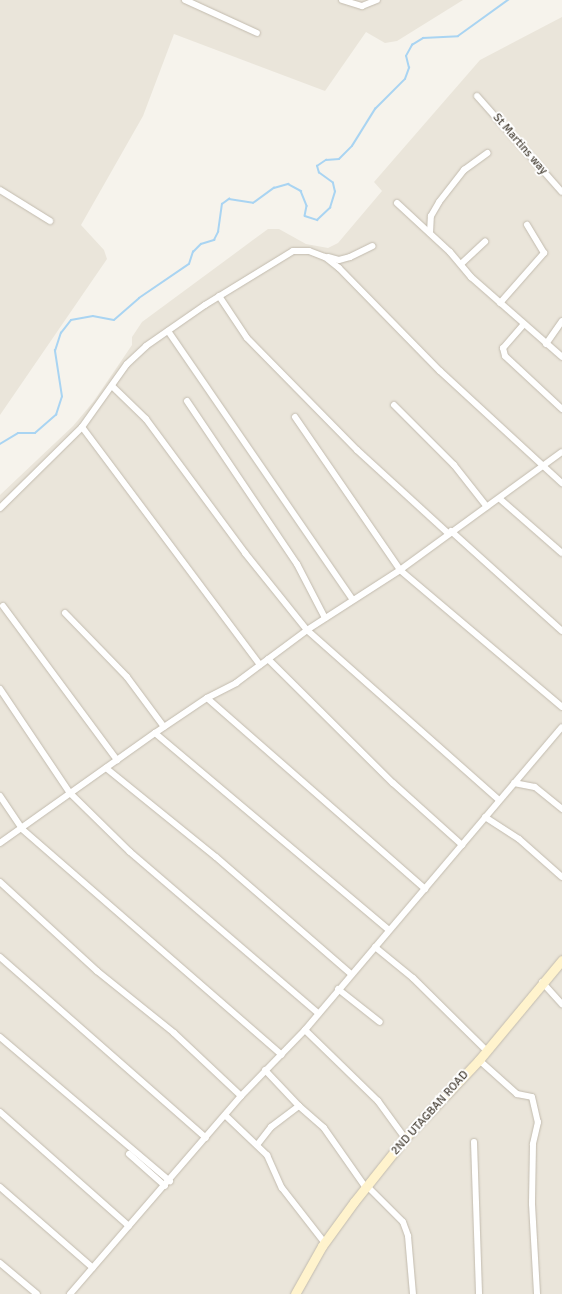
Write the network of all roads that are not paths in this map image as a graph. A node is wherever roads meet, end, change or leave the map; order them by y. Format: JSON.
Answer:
{"nodes":[{"id":1,"x":185,"y":0,"type":"edge"},
{"id":2,"x":342,"y":0,"type":"edge"},
{"id":3,"x":377,"y":0,"type":"edge"},
{"id":4,"x":257,"y":33,"type":"dead end"},
{"id":5,"x":477,"y":96,"type":"dead end"},
{"id":6,"x":487,"y":153,"type":"dead end"},
{"id":7,"x":0,"y":190,"type":"edge"},
{"id":8,"x":562,"y":192,"type":"edge"},
{"id":9,"x":397,"y":203,"type":"dead end"},
{"id":10,"x":50,"y":221,"type":"dead end"},
{"id":11,"x":527,"y":226,"type":"dead end"},
{"id":12,"x":430,"y":233,"type":"junction"},
{"id":13,"x":485,"y":242,"type":"dead end"},
{"id":14,"x":373,"y":246,"type":"dead end"},
{"id":15,"x":325,"y":257,"type":"junction"},
{"id":16,"x":460,"y":264,"type":"junction"},
{"id":17,"x":219,"y":296,"type":"junction"},
{"id":18,"x":500,"y":303,"type":"junction"},
{"id":19,"x":562,"y":321,"type":"edge"},
{"id":20,"x":524,"y":324,"type":"junction"},
{"id":21,"x":168,"y":331,"type":"junction"},
{"id":22,"x":546,"y":344,"type":"junction"},
{"id":23,"x":562,"y":358,"type":"edge"},
{"id":24,"x":113,"y":387,"type":"junction"},
{"id":25,"x":187,"y":401,"type":"dead end"},
{"id":26,"x":394,"y":405,"type":"dead end"},
{"id":27,"x":562,"y":408,"type":"edge"},
{"id":28,"x":295,"y":416,"type":"dead end"},
{"id":29,"x":82,"y":427,"type":"junction"},
{"id":30,"x":562,"y":452,"type":"edge"},
{"id":31,"x":543,"y":467,"type":"junction"},
{"id":32,"x":562,"y":483,"type":"edge"},
{"id":33,"x":500,"y":499,"type":"junction"},
{"id":34,"x":487,"y":507,"type":"junction"},
{"id":35,"x":0,"y":508,"type":"edge"},
{"id":36,"x":450,"y":532,"type":"junction"},
{"id":37,"x":562,"y":553,"type":"edge"},
{"id":38,"x":400,"y":570,"type":"junction"},
{"id":39,"x":353,"y":600,"type":"junction"},
{"id":40,"x":3,"y":606,"type":"dead end"},
{"id":41,"x":65,"y":612,"type":"dead end"},
{"id":42,"x":325,"y":618,"type":"junction"},
{"id":43,"x":307,"y":630,"type":"junction"},
{"id":44,"x":562,"y":631,"type":"edge"},
{"id":45,"x":268,"y":659,"type":"junction"},
{"id":46,"x":260,"y":665,"type":"junction"},
{"id":47,"x":0,"y":689,"type":"edge"},
{"id":48,"x":207,"y":698,"type":"junction"},
{"id":49,"x":562,"y":707,"type":"edge"},
{"id":50,"x":164,"y":727,"type":"junction"},
{"id":51,"x":562,"y":727,"type":"edge"},
{"id":52,"x":155,"y":733,"type":"junction"},
{"id":53,"x":117,"y":760,"type":"junction"},
{"id":54,"x":106,"y":768,"type":"junction"},
{"id":55,"x":514,"y":783,"type":"junction"},
{"id":56,"x":70,"y":793,"type":"junction"},
{"id":57,"x":0,"y":796,"type":"edge"},
{"id":58,"x":499,"y":800,"type":"junction"},
{"id":59,"x":562,"y":809,"type":"edge"},
{"id":60,"x":486,"y":817,"type":"junction"},
{"id":61,"x":22,"y":829,"type":"junction"},
{"id":62,"x":0,"y":843,"type":"edge"},
{"id":63,"x":462,"y":846,"type":"junction"},
{"id":64,"x":562,"y":877,"type":"edge"},
{"id":65,"x":0,"y":882,"type":"edge"},
{"id":66,"x":425,"y":889,"type":"junction"},
{"id":67,"x":390,"y":930,"type":"junction"},
{"id":68,"x":375,"y":947,"type":"junction"},
{"id":69,"x":0,"y":957,"type":"edge"},
{"id":70,"x":562,"y":960,"type":"edge"},
{"id":71,"x":351,"y":974,"type":"junction"},
{"id":72,"x":542,"y":982,"type":"junction"},
{"id":73,"x":338,"y":989,"type":"junction"},
{"id":74,"x":562,"y":1004,"type":"edge"},
{"id":75,"x":317,"y":1012,"type":"junction"},
{"id":76,"x":380,"y":1022,"type":"dead end"},
{"id":77,"x":305,"y":1030,"type":"junction"},
{"id":78,"x":0,"y":1037,"type":"edge"},
{"id":79,"x":0,"y":1040,"type":"edge"},
{"id":80,"x":487,"y":1051,"type":"junction"},
{"id":81,"x":282,"y":1055,"type":"junction"},
{"id":82,"x":479,"y":1060,"type":"junction"},
{"id":83,"x":265,"y":1070,"type":"junction"},
{"id":84,"x":241,"y":1096,"type":"junction"},
{"id":85,"x":299,"y":1106,"type":"junction"},
{"id":86,"x":0,"y":1112,"type":"edge"},
{"id":87,"x":226,"y":1116,"type":"junction"},
{"id":88,"x":206,"y":1138,"type":"junction"},
{"id":89,"x":405,"y":1138,"type":"junction"},
{"id":90,"x":474,"y":1142,"type":"dead end"},
{"id":91,"x":257,"y":1145,"type":"junction"},
{"id":92,"x":168,"y":1184,"type":"junction"},
{"id":93,"x":0,"y":1187,"type":"edge"},
{"id":94,"x":367,"y":1187,"type":"junction"},
{"id":95,"x":129,"y":1226,"type":"junction"},
{"id":96,"x":324,"y":1242,"type":"junction"},
{"id":97,"x":0,"y":1262,"type":"edge"},
{"id":98,"x":93,"y":1268,"type":"junction"},
{"id":99,"x":38,"y":1294,"type":"edge"},
{"id":100,"x":70,"y":1294,"type":"edge"},
{"id":101,"x":295,"y":1294,"type":"edge"},
{"id":102,"x":413,"y":1294,"type":"edge"},
{"id":103,"x":479,"y":1294,"type":"edge"},
{"id":104,"x":537,"y":1294,"type":"edge"}],
"edges":[{"from":1,"to":4,"type":"street"},
{"from":2,"to":3,"type":"street"},
{"from":5,"to":8,"type":"street","name":"St Martins way"},
{"from":6,"to":12,"type":"street"},
{"from":7,"to":10,"type":"street"},
{"from":9,"to":12,"type":"street"},
{"from":11,"to":18,"type":"street"},
{"from":12,"to":16,"type":"street"},
{"from":13,"to":16,"type":"street"},
{"from":14,"to":15,"type":"street"},
{"from":15,"to":17,"type":"street"},
{"from":15,"to":31,"type":"street"},
{"from":16,"to":18,"type":"street"},
{"from":17,"to":21,"type":"street"},
{"from":17,"to":36,"type":"street"},
{"from":18,"to":20,"type":"street"},
{"from":19,"to":22,"type":"street"},
{"from":20,"to":22,"type":"street"},
{"from":20,"to":27,"type":"street"},
{"from":21,"to":24,"type":"street"},
{"from":21,"to":39,"type":"street"},
{"from":22,"to":23,"type":"street"},
{"from":24,"to":29,"type":"street"},
{"from":24,"to":43,"type":"street"},
{"from":25,"to":42,"type":"street"},
{"from":26,"to":34,"type":"street"},
{"from":28,"to":38,"type":"street"},
{"from":29,"to":35,"type":"street"},
{"from":29,"to":46,"type":"street"},
{"from":30,"to":31,"type":"street"},
{"from":31,"to":32,"type":"street"},
{"from":31,"to":33,"type":"street"},
{"from":33,"to":34,"type":"street"},
{"from":33,"to":37,"type":"street"},
{"from":34,"to":36,"type":"street"},
{"from":36,"to":38,"type":"street"},
{"from":36,"to":44,"type":"street"},
{"from":38,"to":39,"type":"street"},
{"from":38,"to":49,"type":"street"},
{"from":39,"to":42,"type":"street"},
{"from":40,"to":53,"type":"street"},
{"from":41,"to":50,"type":"street"},
{"from":42,"to":43,"type":"street"},
{"from":43,"to":45,"type":"street"},
{"from":43,"to":58,"type":"street"},
{"from":45,"to":46,"type":"street"},
{"from":45,"to":63,"type":"street"},
{"from":46,"to":48,"type":"street"},
{"from":47,"to":56,"type":"street"},
{"from":48,"to":50,"type":"street"},
{"from":48,"to":66,"type":"street"},
{"from":50,"to":52,"type":"street"},
{"from":51,"to":55,"type":"street"},
{"from":52,"to":53,"type":"street"},
{"from":52,"to":67,"type":"street"},
{"from":53,"to":54,"type":"street"},
{"from":54,"to":56,"type":"street"},
{"from":54,"to":71,"type":"street"},
{"from":55,"to":58,"type":"street"},
{"from":55,"to":59,"type":"street"},
{"from":56,"to":61,"type":"street"},
{"from":56,"to":75,"type":"street"},
{"from":57,"to":61,"type":"street"},
{"from":58,"to":60,"type":"street"},
{"from":60,"to":63,"type":"street"},
{"from":60,"to":64,"type":"street"},
{"from":61,"to":62,"type":"street"},
{"from":61,"to":81,"type":"street"},
{"from":63,"to":66,"type":"street"},
{"from":65,"to":84,"type":"street"},
{"from":66,"to":67,"type":"street"},
{"from":67,"to":68,"type":"street"},
{"from":68,"to":71,"type":"street"},
{"from":68,"to":80,"type":"street"},
{"from":69,"to":88,"type":"street"},
{"from":70,"to":72,"type":"street","name":"2ND UTAGBAN ROAD"},
{"from":71,"to":73,"type":"street"},
{"from":72,"to":74,"type":"street"},
{"from":72,"to":80,"type":"street","name":"2ND UTAGBAN ROAD"},
{"from":73,"to":75,"type":"street"},
{"from":73,"to":76,"type":"street"},
{"from":75,"to":77,"type":"street"},
{"from":77,"to":81,"type":"street"},
{"from":77,"to":89,"type":"street"},
{"from":78,"to":92,"type":"street"},
{"from":79,"to":92,"type":"street"},
{"from":80,"to":82,"type":"street","name":"2ND UTAGBAN ROAD"},
{"from":81,"to":83,"type":"street"},
{"from":82,"to":89,"type":"street","name":"2ND UTAGBAN ROAD"},
{"from":82,"to":104,"type":"street"},
{"from":83,"to":84,"type":"street"},
{"from":83,"to":85,"type":"street"},
{"from":84,"to":87,"type":"street"},
{"from":85,"to":91,"type":"street"},
{"from":85,"to":94,"type":"street"},
{"from":86,"to":95,"type":"street"},
{"from":87,"to":88,"type":"street"},
{"from":87,"to":91,"type":"street"},
{"from":88,"to":92,"type":"street"},
{"from":89,"to":94,"type":"street","name":"2ND UTAGBAN ROAD"},
{"from":90,"to":103,"type":"street"},
{"from":91,"to":96,"type":"street"},
{"from":92,"to":95,"type":"street"},
{"from":93,"to":98,"type":"street"},
{"from":94,"to":96,"type":"street","name":"2ND UTAGBAN ROAD"},
{"from":94,"to":102,"type":"street"},
{"from":95,"to":98,"type":"street"},
{"from":96,"to":101,"type":"street","name":"2ND UTAGBAN ROAD"},
{"from":97,"to":99,"type":"street"},
{"from":98,"to":100,"type":"street"}]}
